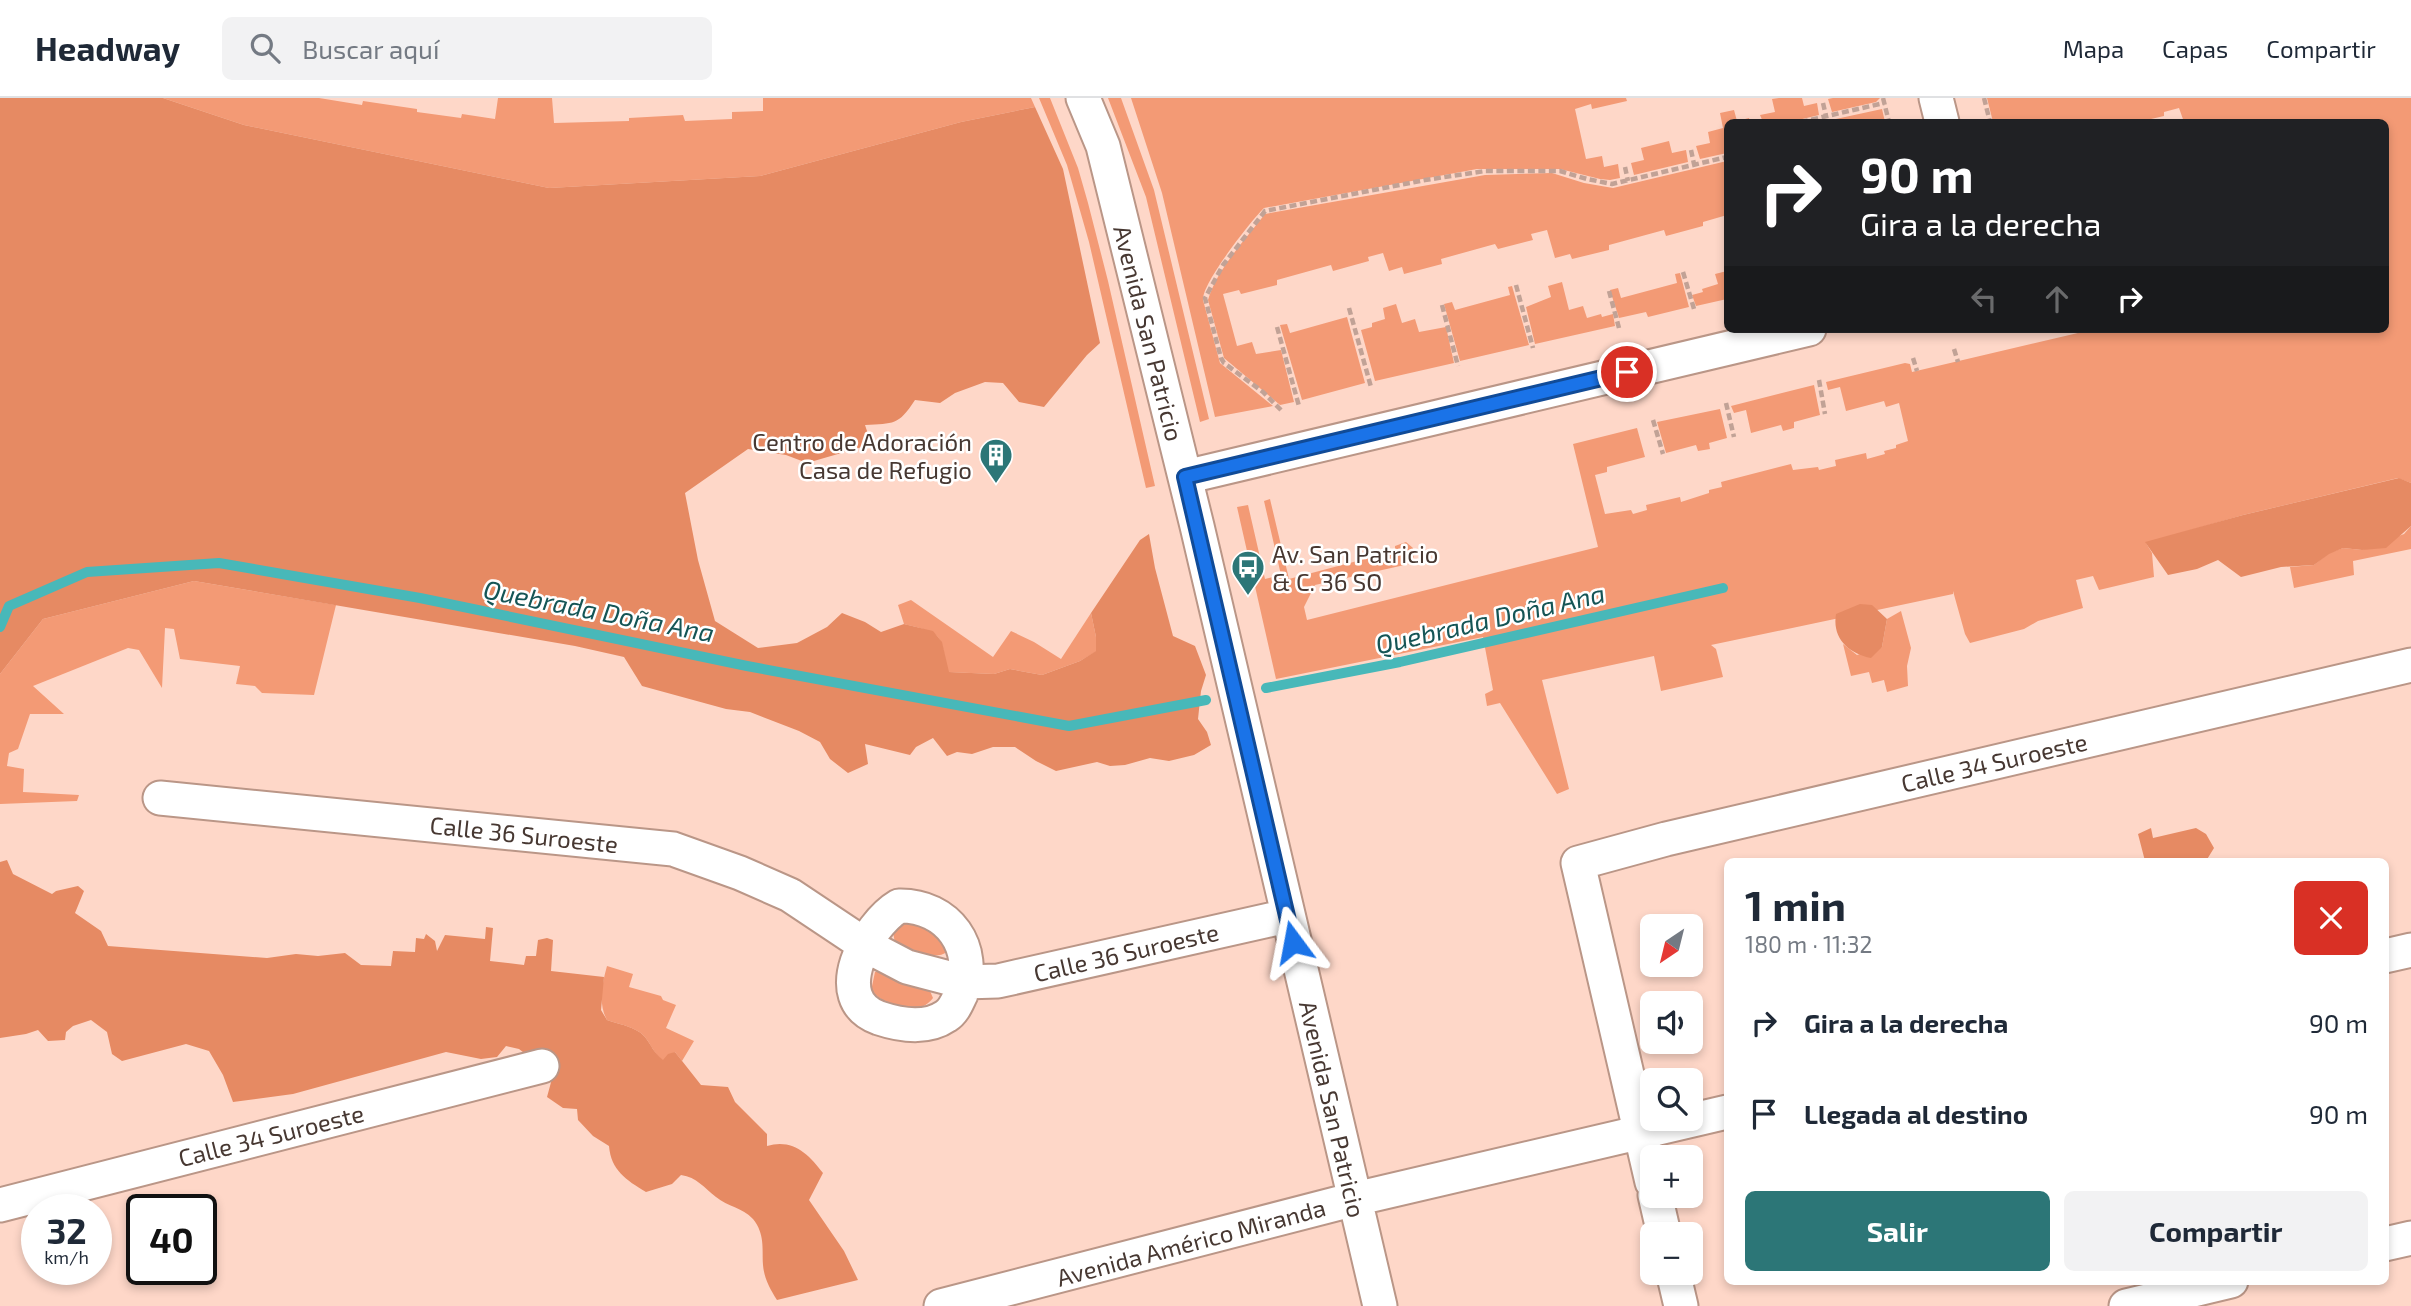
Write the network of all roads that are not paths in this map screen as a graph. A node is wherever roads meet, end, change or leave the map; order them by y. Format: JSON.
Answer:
{"nodes":[{"id":1,"x":1083,"y":98,"type":"edge"},
{"id":2,"x":1936,"y":98,"type":"edge"},
{"id":3,"x":1941,"y":119,"type":"edge"},
{"id":4,"x":1792,"y":333,"type":"edge"},
{"id":5,"x":1185,"y":477,"type":"junction"},
{"id":6,"x":2411,"y":665,"type":"edge"},
{"id":7,"x":160,"y":798,"type":"dead end"},
{"id":8,"x":1287,"y":916,"type":"junction"},
{"id":9,"x":865,"y":945,"type":"junction"},
{"id":10,"x":2411,"y":950,"type":"edge"},
{"id":11,"x":2389,"y":955,"type":"edge"},
{"id":12,"x":964,"y":982,"type":"junction"},
{"id":13,"x":542,"y":1066,"type":"dead end"},
{"id":14,"x":1724,"y":1113,"type":"edge"},
{"id":15,"x":1703,"y":1117,"type":"edge"},
{"id":16,"x":1640,"y":1131,"type":"junction"},
{"id":17,"x":1643,"y":1145,"type":"edge"},
{"id":18,"x":1355,"y":1199,"type":"junction"},
{"id":19,"x":0,"y":1205,"type":"edge"},
{"id":20,"x":2411,"y":1238,"type":"edge"},
{"id":21,"x":2389,"y":1243,"type":"edge"},
{"id":22,"x":1676,"y":1285,"type":"edge"},
{"id":23,"x":2214,"y":1285,"type":"edge"},
{"id":24,"x":941,"y":1306,"type":"edge"},
{"id":25,"x":1380,"y":1306,"type":"edge"},
{"id":26,"x":1681,"y":1306,"type":"edge"},
{"id":27,"x":2126,"y":1306,"type":"edge"}],
"edges":[{"from":1,"to":5,"type":"street","name":"Avenida San Patricio"},
{"from":2,"to":3,"type":"street"},
{"from":4,"to":5,"type":"street"},
{"from":5,"to":8,"type":"street","name":"Avenida San Patricio"},
{"from":6,"to":16,"type":"street","name":"Calle 34 Suroeste"},
{"from":7,"to":9,"type":"street","name":"Calle 36 Suroeste"},
{"from":8,"to":12,"type":"street","name":"Calle 36 Suroeste"},
{"from":8,"to":18,"type":"street","name":"Avenida San Patricio"},
{"from":9,"to":12,"type":"street","name":"Calle 36 Suroeste"},
{"from":9,"to":12,"type":"street"},
{"from":9,"to":12,"type":"street"},
{"from":10,"to":11,"type":"street"},
{"from":13,"to":19,"type":"street","name":"Calle 34 Suroeste"},
{"from":14,"to":15,"type":"street","name":"Avenida Américo Miranda"},
{"from":16,"to":17,"type":"street"},
{"from":16,"to":18,"type":"street","name":"Avenida Américo Miranda"},
{"from":18,"to":24,"type":"street","name":"Avenida Américo Miranda"},
{"from":18,"to":25,"type":"street","name":"Avenida San Patricio"},
{"from":20,"to":21,"type":"street"},
{"from":22,"to":26,"type":"street"},
{"from":23,"to":27,"type":"street"}]}
